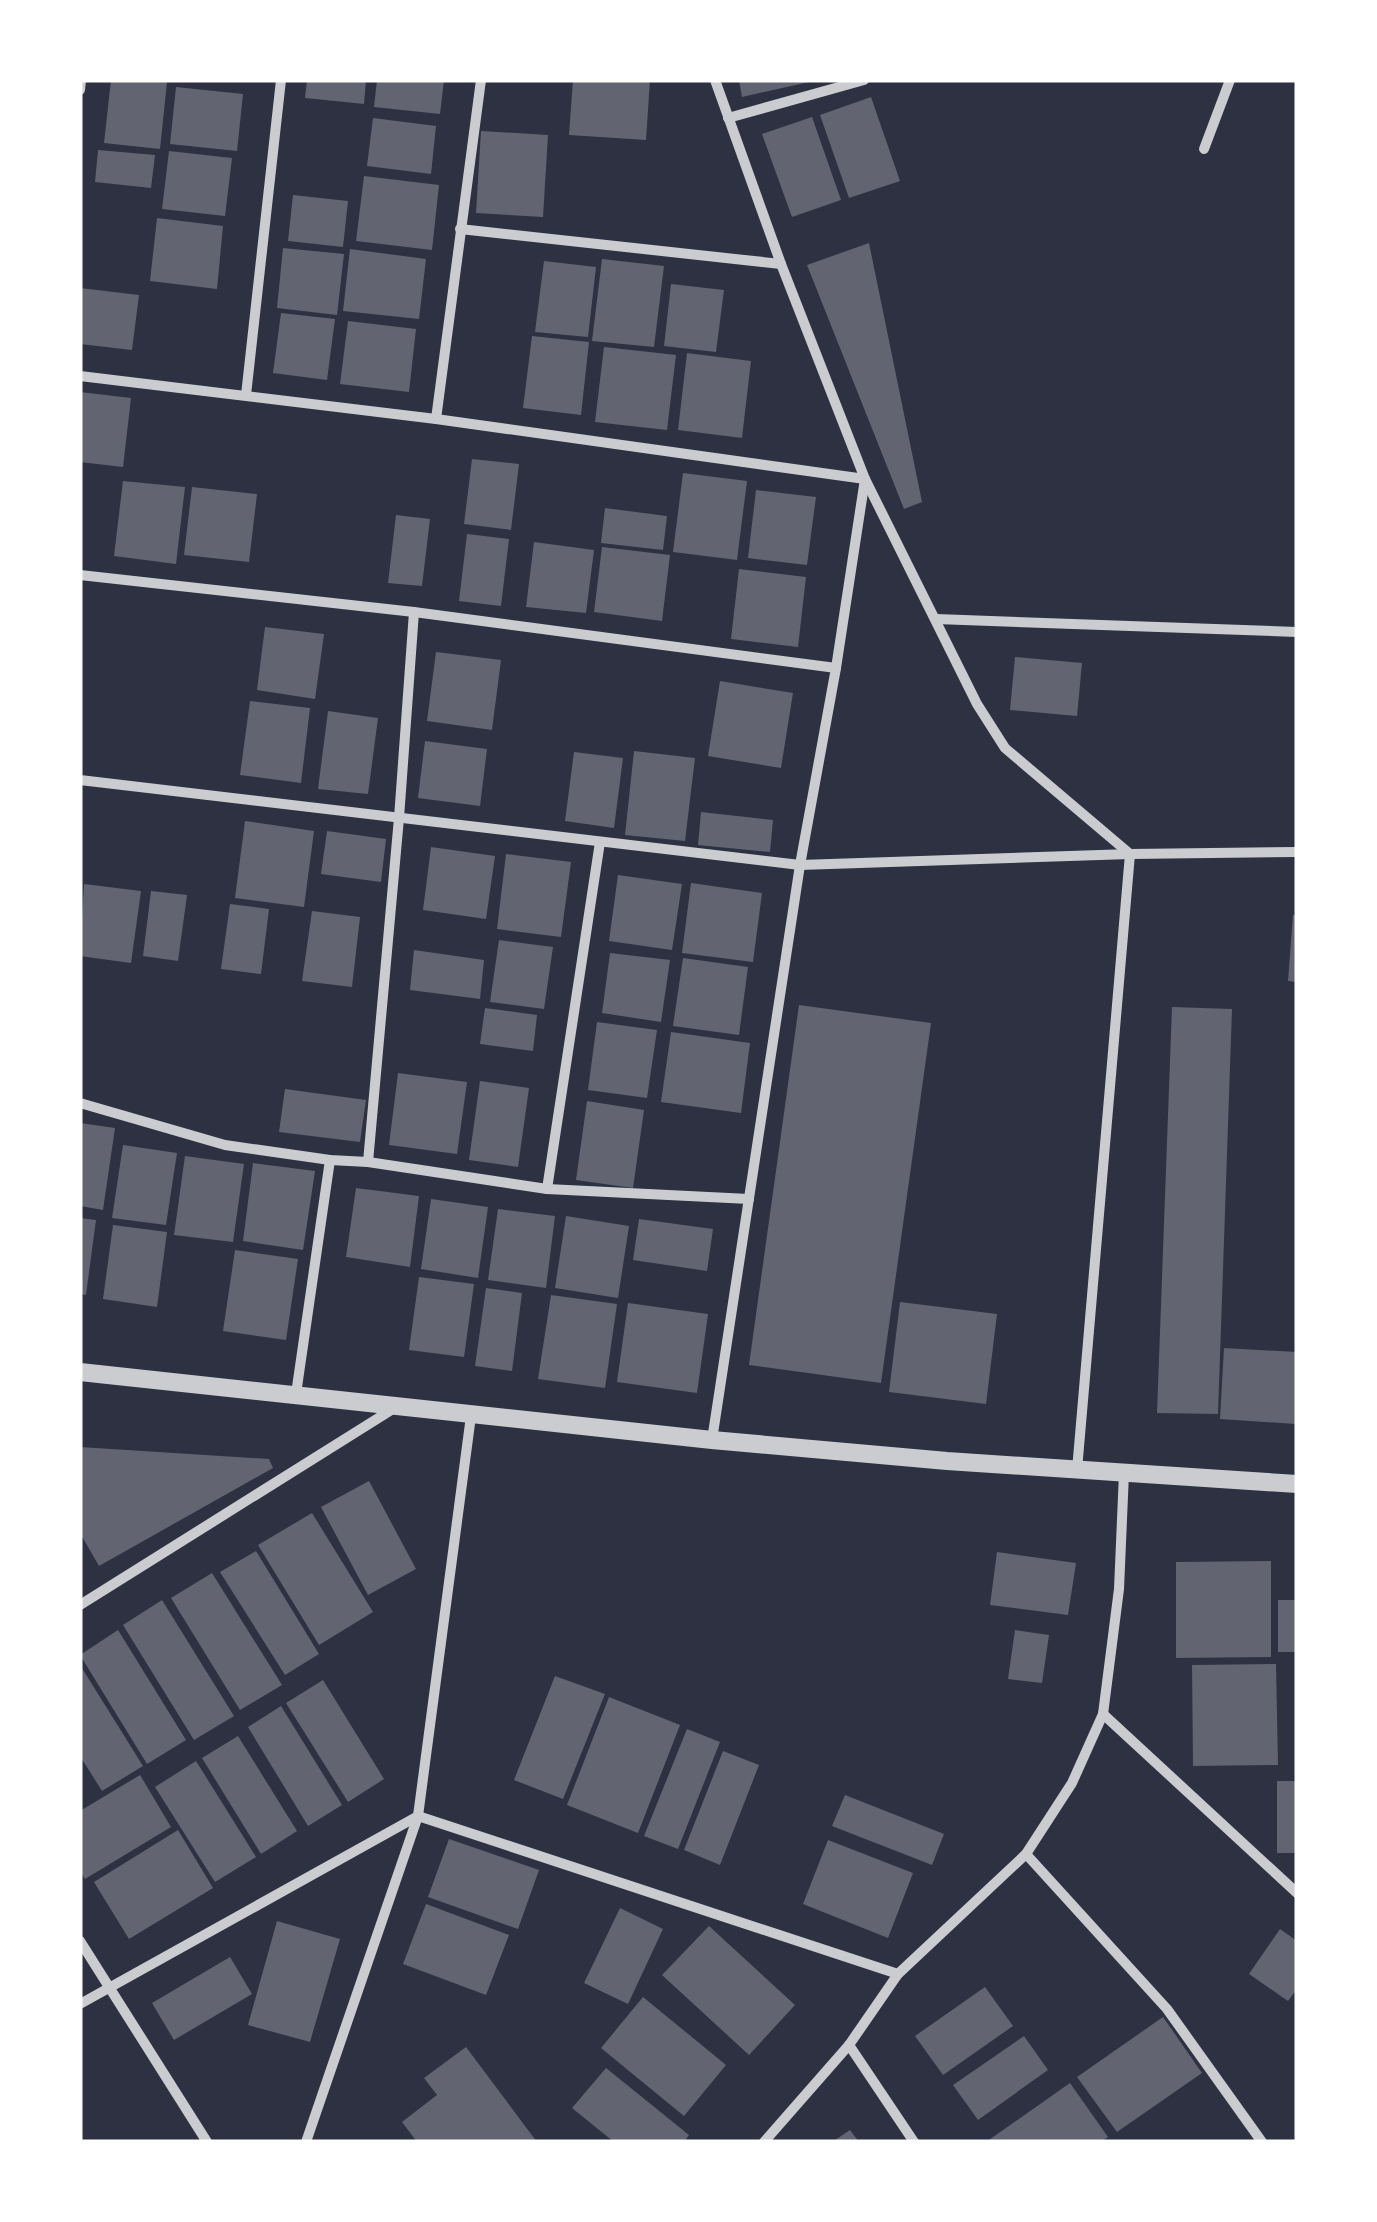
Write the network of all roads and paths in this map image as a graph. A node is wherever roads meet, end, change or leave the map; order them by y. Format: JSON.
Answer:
{"nodes":[{"id":1,"x":82,"y":80,"type":"edge"},
{"id":2,"x":281,"y":80,"type":"edge"},
{"id":3,"x":481,"y":80,"type":"edge"},
{"id":4,"x":715,"y":80,"type":"edge"},
{"id":5,"x":864,"y":80,"type":"edge"},
{"id":6,"x":1230,"y":80,"type":"edge"},
{"id":7,"x":80,"y":90,"type":"edge"},
{"id":8,"x":728,"y":118,"type":"junction"},
{"id":9,"x":1204,"y":149,"type":"dead end"},
{"id":10,"x":460,"y":229,"type":"junction"},
{"id":11,"x":781,"y":264,"type":"junction"},
{"id":12,"x":80,"y":376,"type":"edge"},
{"id":13,"x":246,"y":395,"type":"junction"},
{"id":14,"x":436,"y":419,"type":"junction"},
{"id":15,"x":865,"y":479,"type":"junction"},
{"id":16,"x":80,"y":575,"type":"edge"},
{"id":17,"x":414,"y":612,"type":"junction"},
{"id":18,"x":936,"y":619,"type":"junction"},
{"id":19,"x":1297,"y":632,"type":"edge"},
{"id":20,"x":836,"y":668,"type":"junction"},
{"id":21,"x":80,"y":780,"type":"edge"},
{"id":22,"x":399,"y":818,"type":"junction"},
{"id":23,"x":600,"y":842,"type":"junction"},
{"id":24,"x":1297,"y":852,"type":"edge"},
{"id":25,"x":1130,"y":854,"type":"junction"},
{"id":26,"x":800,"y":865,"type":"junction"},
{"id":27,"x":80,"y":1104,"type":"edge"},
{"id":28,"x":330,"y":1160,"type":"junction"},
{"id":29,"x":368,"y":1162,"type":"junction"},
{"id":30,"x":547,"y":1188,"type":"junction"},
{"id":31,"x":749,"y":1199,"type":"junction"},
{"id":32,"x":80,"y":1372,"type":"edge"},
{"id":33,"x":296,"y":1394,"type":"junction"},
{"id":34,"x":396,"y":1408,"type":"junction"},
{"id":35,"x":471,"y":1416,"type":"junction"},
{"id":36,"x":712,"y":1440,"type":"junction"},
{"id":37,"x":1076,"y":1470,"type":"junction"},
{"id":38,"x":1124,"y":1473,"type":"junction"},
{"id":39,"x":1297,"y":1484,"type":"edge"},
{"id":40,"x":80,"y":1606,"type":"edge"},
{"id":41,"x":1103,"y":1714,"type":"junction"},
{"id":42,"x":418,"y":1816,"type":"junction"},
{"id":43,"x":1026,"y":1854,"type":"junction"},
{"id":44,"x":1297,"y":1894,"type":"edge"},
{"id":45,"x":80,"y":1941,"type":"edge"},
{"id":46,"x":898,"y":1974,"type":"junction"},
{"id":47,"x":108,"y":1988,"type":"junction"},
{"id":48,"x":80,"y":2004,"type":"edge"},
{"id":49,"x":848,"y":2045,"type":"junction"},
{"id":50,"x":207,"y":2142,"type":"edge"},
{"id":51,"x":306,"y":2142,"type":"edge"},
{"id":52,"x":764,"y":2142,"type":"edge"},
{"id":53,"x":914,"y":2142,"type":"edge"},
{"id":54,"x":1262,"y":2142,"type":"edge"}],
"edges":[{"from":1,"to":7,"type":"street"},
{"from":2,"to":13,"type":"street"},
{"from":3,"to":10,"type":"street"},
{"from":4,"to":8,"type":"street"},
{"from":5,"to":8,"type":"street"},
{"from":6,"to":9,"type":"street"},
{"from":8,"to":11,"type":"street"},
{"from":10,"to":11,"type":"street"},
{"from":10,"to":14,"type":"street"},
{"from":11,"to":15,"type":"street"},
{"from":12,"to":13,"type":"street"},
{"from":13,"to":14,"type":"street"},
{"from":14,"to":15,"type":"street"},
{"from":15,"to":18,"type":"street"},
{"from":15,"to":20,"type":"street"},
{"from":16,"to":17,"type":"street"},
{"from":17,"to":20,"type":"street"},
{"from":17,"to":22,"type":"street"},
{"from":18,"to":19,"type":"street"},
{"from":18,"to":25,"type":"street"},
{"from":20,"to":26,"type":"street"},
{"from":21,"to":22,"type":"street"},
{"from":22,"to":23,"type":"street"},
{"from":22,"to":29,"type":"street"},
{"from":23,"to":26,"type":"street"},
{"from":23,"to":30,"type":"street"},
{"from":24,"to":25,"type":"street"},
{"from":25,"to":26,"type":"street"},
{"from":25,"to":37,"type":"street"},
{"from":26,"to":31,"type":"street"},
{"from":27,"to":28,"type":"street"},
{"from":28,"to":29,"type":"street"},
{"from":28,"to":33,"type":"street"},
{"from":29,"to":30,"type":"street"},
{"from":30,"to":31,"type":"street"},
{"from":31,"to":36,"type":"street"},
{"from":32,"to":33,"type":"street"},
{"from":33,"to":34,"type":"street"},
{"from":34,"to":35,"type":"street"},
{"from":34,"to":40,"type":"street"},
{"from":35,"to":36,"type":"street"},
{"from":35,"to":42,"type":"street"},
{"from":36,"to":37,"type":"street"},
{"from":37,"to":38,"type":"street"},
{"from":38,"to":39,"type":"street"},
{"from":38,"to":41,"type":"street"},
{"from":41,"to":43,"type":"street"},
{"from":41,"to":44,"type":"street"},
{"from":42,"to":46,"type":"street"},
{"from":42,"to":47,"type":"street"},
{"from":42,"to":51,"type":"street"},
{"from":43,"to":46,"type":"street"},
{"from":43,"to":54,"type":"street"},
{"from":45,"to":47,"type":"street"},
{"from":46,"to":49,"type":"street"},
{"from":47,"to":48,"type":"street"},
{"from":47,"to":50,"type":"street"},
{"from":49,"to":52,"type":"street"},
{"from":49,"to":53,"type":"street"}]}
